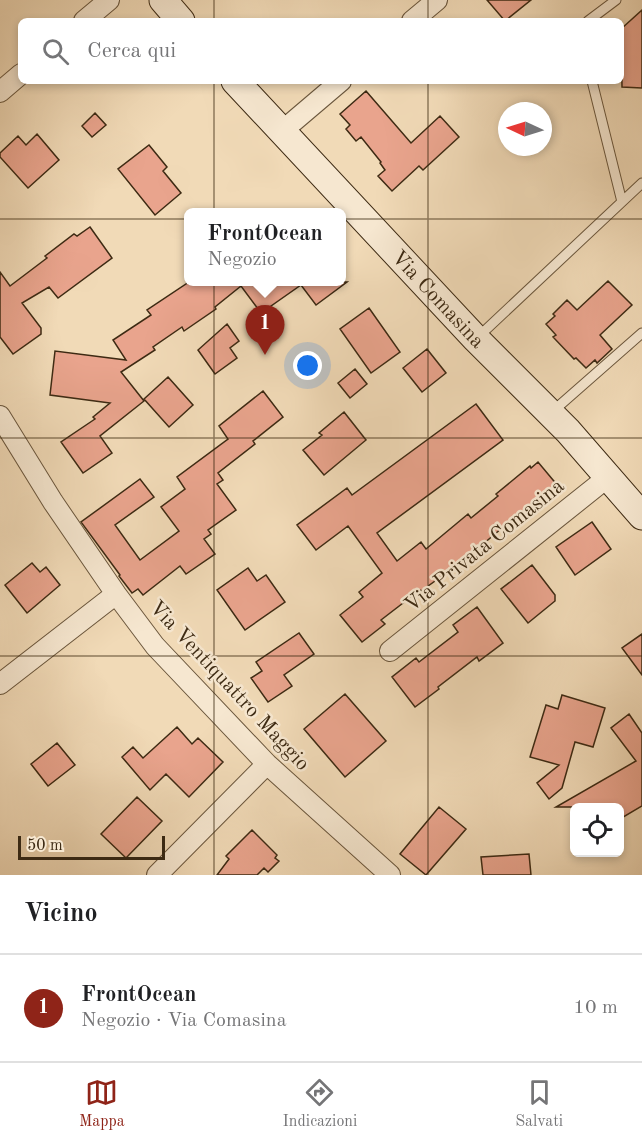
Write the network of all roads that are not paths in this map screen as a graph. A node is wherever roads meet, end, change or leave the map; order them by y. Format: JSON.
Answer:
{"nodes":[{"id":1,"x":109,"y":0,"type":"edge"},
{"id":2,"x":163,"y":0,"type":"edge"},
{"id":3,"x":437,"y":0,"type":"edge"},
{"id":4,"x":616,"y":0,"type":"edge"},
{"id":5,"x":88,"y":18,"type":"edge"},
{"id":6,"x":178,"y":18,"type":"edge"},
{"id":7,"x":416,"y":18,"type":"edge"},
{"id":8,"x":592,"y":18,"type":"edge"},
{"id":9,"x":18,"y":77,"type":"edge"},
{"id":10,"x":238,"y":84,"type":"edge"},
{"id":11,"x":337,"y":84,"type":"edge"},
{"id":12,"x":593,"y":84,"type":"edge"},
{"id":13,"x":0,"y":92,"type":"edge"},
{"id":14,"x":281,"y":132,"type":"junction"},
{"id":15,"x":642,"y":183,"type":"edge"},
{"id":16,"x":622,"y":202,"type":"junction"},
{"id":17,"x":642,"y":333,"type":"edge"},
{"id":18,"x":476,"y":339,"type":"junction"},
{"id":19,"x":550,"y":414,"type":"junction"},
{"id":20,"x":0,"y":416,"type":"edge"},
{"id":21,"x":608,"y":477,"type":"junction"},
{"id":22,"x":642,"y":516,"type":"edge"},
{"id":23,"x":116,"y":594,"type":"junction"},
{"id":24,"x":390,"y":651,"type":"dead end"},
{"id":25,"x":0,"y":684,"type":"edge"},
{"id":26,"x":267,"y":764,"type":"junction"},
{"id":27,"x":157,"y":875,"type":"edge"},
{"id":28,"x":390,"y":875,"type":"edge"}],
"edges":[{"from":1,"to":5,"type":"street"},
{"from":2,"to":6,"type":"street"},
{"from":3,"to":7,"type":"street"},
{"from":4,"to":8,"type":"lane"},
{"from":9,"to":13,"type":"street"},
{"from":10,"to":14,"type":"street","name":"Via Comasina"},
{"from":11,"to":14,"type":"street"},
{"from":12,"to":16,"type":"lane"},
{"from":14,"to":18,"type":"street","name":"Via Comasina"},
{"from":15,"to":16,"type":"lane"},
{"from":16,"to":18,"type":"lane"},
{"from":17,"to":19,"type":"lane"},
{"from":18,"to":19,"type":"street","name":"Via Comasina"},
{"from":19,"to":21,"type":"street","name":"Via Comasina"},
{"from":20,"to":23,"type":"street","name":"Via Ventiquattro Maggio"},
{"from":21,"to":22,"type":"street","name":"Via Comasina"},
{"from":21,"to":24,"type":"street","name":"Via Privata Comasina"},
{"from":23,"to":25,"type":"street"},
{"from":23,"to":26,"type":"street","name":"Via Ventiquattro Maggio"},
{"from":26,"to":27,"type":"street"},
{"from":26,"to":28,"type":"street","name":"Via Ventiquattro Maggio"}]}
